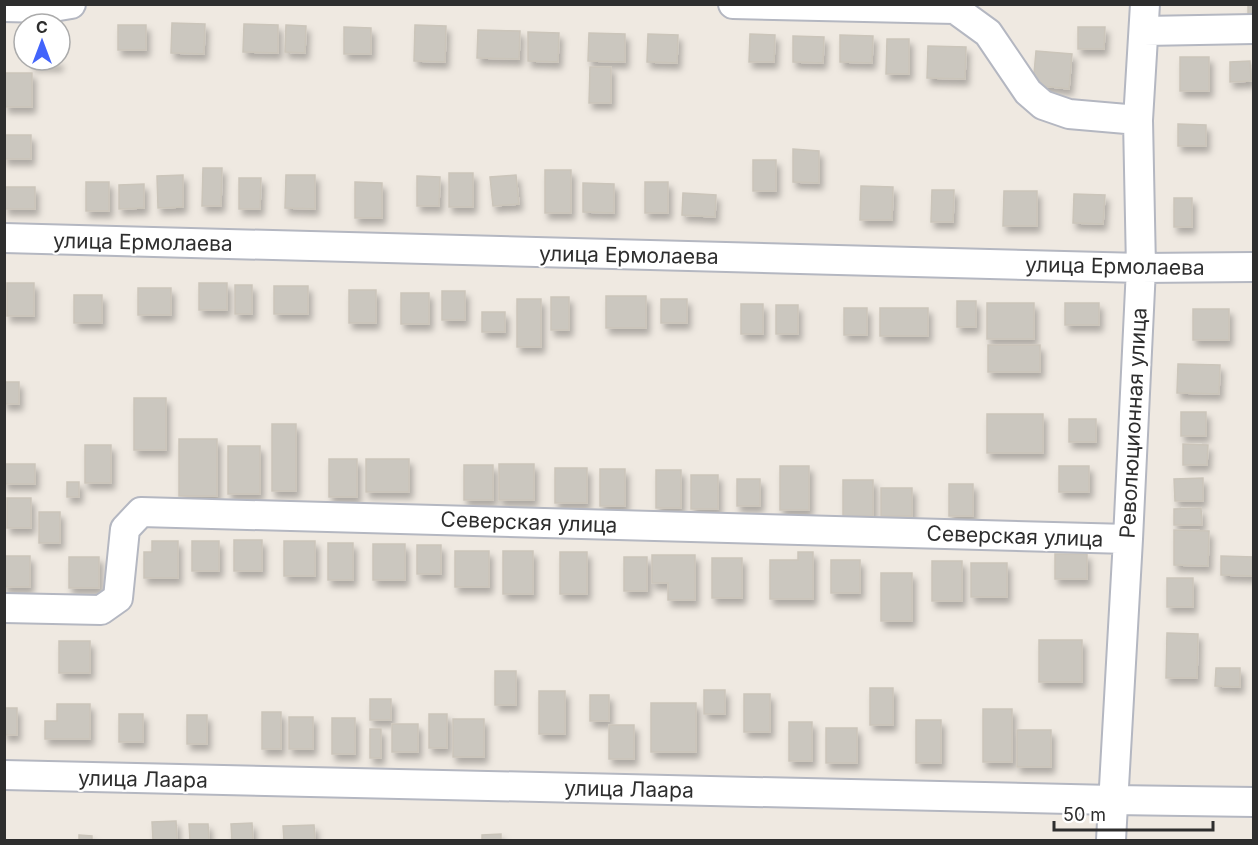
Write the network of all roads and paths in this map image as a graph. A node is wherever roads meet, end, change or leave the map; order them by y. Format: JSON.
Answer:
{"nodes":[{"id":1,"x":71,"y":4,"type":"edge"},
{"id":2,"x":733,"y":4,"type":"edge"},
{"id":3,"x":4,"y":7,"type":"edge"},
{"id":4,"x":1144,"y":18,"type":"edge"},
{"id":5,"x":1254,"y":29,"type":"edge"},
{"id":6,"x":1138,"y":120,"type":"junction"},
{"id":7,"x":4,"y":238,"type":"edge"},
{"id":8,"x":1254,"y":267,"type":"edge"},
{"id":9,"x":1141,"y":268,"type":"junction"},
{"id":10,"x":1128,"y":539,"type":"junction"},
{"id":11,"x":4,"y":608,"type":"edge"},
{"id":12,"x":4,"y":776,"type":"edge"},
{"id":13,"x":1113,"y":800,"type":"junction"},
{"id":14,"x":1254,"y":802,"type":"edge"},
{"id":15,"x":1111,"y":840,"type":"edge"}],
"edges":[{"from":1,"to":3,"type":"street"},
{"from":2,"to":6,"type":"street"},
{"from":4,"to":5,"type":"street"},
{"from":4,"to":6,"type":"street","name":"Революционная улица"},
{"from":6,"to":9,"type":"street","name":"Революционная улица"},
{"from":7,"to":9,"type":"street","name":"улица Ермолаева"},
{"from":8,"to":9,"type":"street","name":"улица Ермолаева"},
{"from":9,"to":10,"type":"street","name":"Революционная улица"},
{"from":10,"to":11,"type":"street","name":"Северская улица"},
{"from":10,"to":13,"type":"street","name":"Революционная улица"},
{"from":12,"to":13,"type":"street","name":"улица Лаара"},
{"from":13,"to":14,"type":"street","name":"улица Лаара"},
{"from":13,"to":15,"type":"street","name":"Революционная улица"}]}
